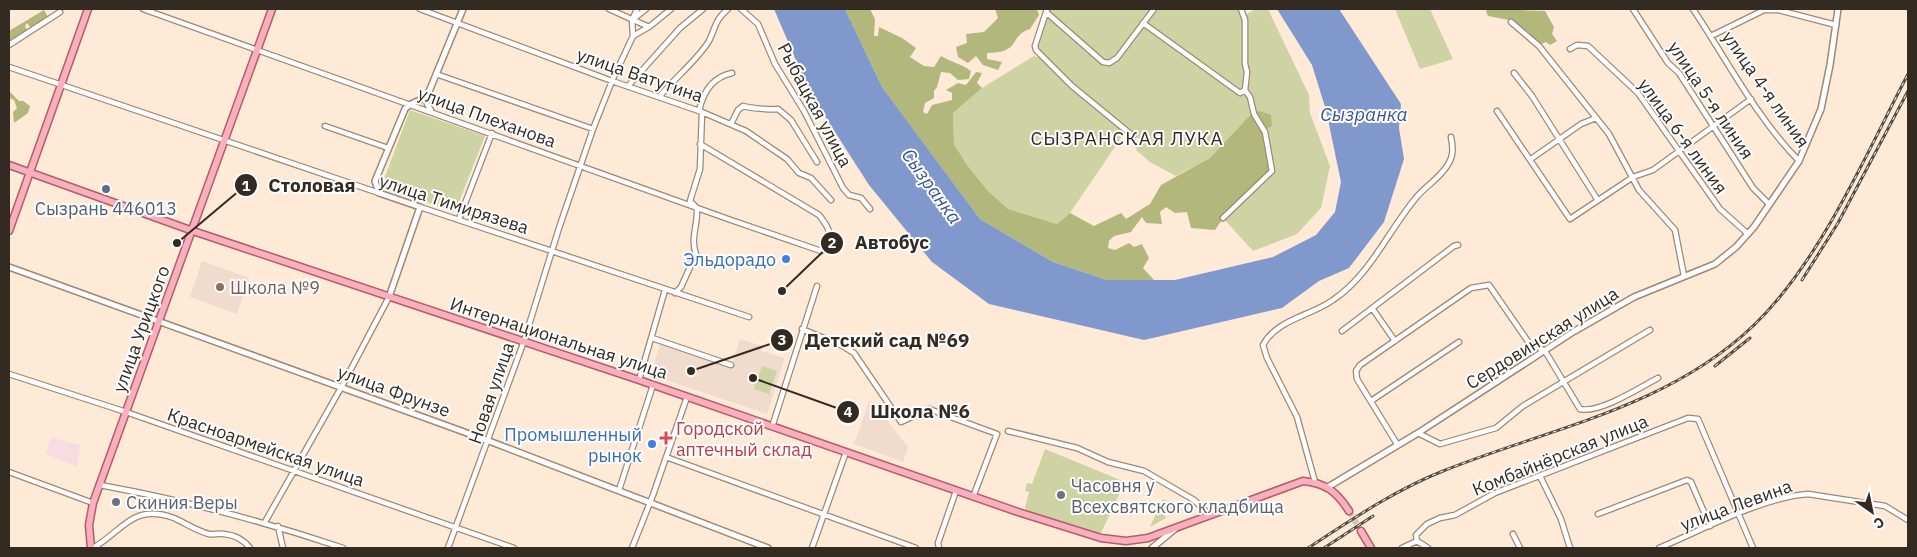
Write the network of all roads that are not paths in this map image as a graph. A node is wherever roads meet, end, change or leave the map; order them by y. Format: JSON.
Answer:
{"nodes":[{"id":1,"x":88,"y":9,"type":"edge"},
{"id":2,"x":143,"y":9,"type":"edge"},
{"id":3,"x":272,"y":9,"type":"edge"},
{"id":4,"x":420,"y":9,"type":"edge"},
{"id":5,"x":463,"y":9,"type":"edge"},
{"id":6,"x":610,"y":9,"type":"edge"},
{"id":7,"x":636,"y":9,"type":"edge"},
{"id":8,"x":646,"y":9,"type":"edge"},
{"id":9,"x":671,"y":9,"type":"edge"},
{"id":10,"x":702,"y":9,"type":"edge"},
{"id":11,"x":728,"y":9,"type":"edge"},
{"id":12,"x":741,"y":9,"type":"edge"},
{"id":13,"x":1154,"y":9,"type":"edge"},
{"id":14,"x":1241,"y":9,"type":"edge"},
{"id":15,"x":1633,"y":9,"type":"edge"},
{"id":16,"x":1693,"y":9,"type":"edge"},
{"id":17,"x":1838,"y":9,"type":"edge"},
{"id":18,"x":1047,"y":10,"type":"edge"},
{"id":19,"x":60,"y":12,"type":"dead end"},
{"id":20,"x":632,"y":20,"type":"junction"},
{"id":21,"x":1511,"y":22,"type":"dead end"},
{"id":22,"x":458,"y":23,"type":"junction"},
{"id":23,"x":1143,"y":23,"type":"junction"},
{"id":24,"x":1836,"y":25,"type":"junction"},
{"id":25,"x":649,"y":28,"type":"junction"},
{"id":26,"x":633,"y":36,"type":"junction"},
{"id":27,"x":1711,"y":36,"type":"junction"},
{"id":28,"x":9,"y":44,"type":"edge"},
{"id":29,"x":1570,"y":49,"type":"dead end"},
{"id":30,"x":258,"y":50,"type":"junction"},
{"id":31,"x":9,"y":67,"type":"edge"},
{"id":32,"x":732,"y":73,"type":"dead end"},
{"id":33,"x":1514,"y":73,"type":"dead end"},
{"id":34,"x":436,"y":74,"type":"junction"},
{"id":35,"x":612,"y":81,"type":"junction"},
{"id":36,"x":61,"y":84,"type":"junction"},
{"id":37,"x":629,"y":85,"type":"junction"},
{"id":38,"x":1246,"y":90,"type":"junction"},
{"id":39,"x":428,"y":94,"type":"junction"},
{"id":40,"x":660,"y":96,"type":"junction"},
{"id":41,"x":1751,"y":99,"type":"junction"},
{"id":42,"x":409,"y":104,"type":"junction"},
{"id":43,"x":701,"y":111,"type":"junction"},
{"id":44,"x":1497,"y":111,"type":"dead end"},
{"id":45,"x":434,"y":112,"type":"junction"},
{"id":46,"x":1596,"y":118,"type":"junction"},
{"id":47,"x":731,"y":124,"type":"junction"},
{"id":48,"x":325,"y":126,"type":"dead end"},
{"id":49,"x":1714,"y":127,"type":"junction"},
{"id":50,"x":593,"y":129,"type":"junction"},
{"id":51,"x":492,"y":133,"type":"junction"},
{"id":52,"x":1134,"y":136,"type":"dead end"},
{"id":53,"x":1451,"y":137,"type":"dead end"},
{"id":54,"x":226,"y":140,"type":"junction"},
{"id":55,"x":1559,"y":140,"type":"junction"},
{"id":56,"x":700,"y":144,"type":"junction"},
{"id":57,"x":388,"y":148,"type":"junction"},
{"id":58,"x":1678,"y":152,"type":"junction"},
{"id":59,"x":1531,"y":160,"type":"junction"},
{"id":60,"x":1799,"y":161,"type":"junction"},
{"id":61,"x":817,"y":162,"type":"dead end"},
{"id":62,"x":9,"y":164,"type":"edge"},
{"id":63,"x":581,"y":166,"type":"junction"},
{"id":64,"x":30,"y":172,"type":"junction"},
{"id":65,"x":1633,"y":178,"type":"junction"},
{"id":66,"x":378,"y":194,"type":"junction"},
{"id":67,"x":831,"y":200,"type":"dead end"},
{"id":68,"x":1597,"y":200,"type":"junction"},
{"id":69,"x":1769,"y":204,"type":"junction"},
{"id":70,"x":420,"y":207,"type":"junction"},
{"id":71,"x":697,"y":208,"type":"junction"},
{"id":72,"x":870,"y":209,"type":"dead end"},
{"id":73,"x":1223,"y":218,"type":"dead end"},
{"id":74,"x":459,"y":219,"type":"junction"},
{"id":75,"x":9,"y":231,"type":"edge"},
{"id":76,"x":193,"y":232,"type":"junction"},
{"id":77,"x":1748,"y":234,"type":"junction"},
{"id":78,"x":1458,"y":245,"type":"dead end"},
{"id":79,"x":552,"y":250,"type":"junction"},
{"id":80,"x":9,"y":267,"type":"edge"},
{"id":81,"x":1684,"y":276,"type":"junction"},
{"id":82,"x":817,"y":286,"type":"dead end"},
{"id":83,"x":665,"y":290,"type":"junction"},
{"id":84,"x":675,"y":293,"type":"junction"},
{"id":85,"x":389,"y":297,"type":"junction"},
{"id":86,"x":1372,"y":308,"type":"junction"},
{"id":87,"x":749,"y":317,"type":"dead end"},
{"id":88,"x":161,"y":320,"type":"junction"},
{"id":89,"x":802,"y":329,"type":"junction"},
{"id":90,"x":1650,"y":330,"type":"dead end"},
{"id":91,"x":1342,"y":331,"type":"dead end"},
{"id":92,"x":652,"y":338,"type":"junction"},
{"id":93,"x":1395,"y":340,"type":"junction"},
{"id":94,"x":524,"y":341,"type":"junction"},
{"id":95,"x":1459,"y":342,"type":"dead end"},
{"id":96,"x":1545,"y":351,"type":"junction"},
{"id":97,"x":731,"y":365,"type":"dead end"},
{"id":98,"x":9,"y":374,"type":"edge"},
{"id":99,"x":1658,"y":378,"type":"dead end"},
{"id":100,"x":639,"y":380,"type":"junction"},
{"id":101,"x":1564,"y":382,"type":"junction"},
{"id":102,"x":653,"y":385,"type":"junction"},
{"id":103,"x":342,"y":386,"type":"junction"},
{"id":104,"x":687,"y":396,"type":"junction"},
{"id":105,"x":1371,"y":401,"type":"junction"},
{"id":106,"x":126,"y":412,"type":"junction"},
{"id":107,"x":772,"y":427,"type":"junction"},
{"id":108,"x":1008,"y":430,"type":"dead end"},
{"id":109,"x":1418,"y":433,"type":"junction"},
{"id":110,"x":489,"y":441,"type":"junction"},
{"id":111,"x":1397,"y":444,"type":"junction"},
{"id":112,"x":846,"y":452,"type":"junction"},
{"id":113,"x":666,"y":457,"type":"junction"},
{"id":114,"x":292,"y":471,"type":"junction"},
{"id":115,"x":9,"y":472,"type":"edge"},
{"id":116,"x":1540,"y":476,"type":"junction"},
{"id":117,"x":1315,"y":482,"type":"junction"},
{"id":118,"x":100,"y":485,"type":"junction"},
{"id":119,"x":1328,"y":486,"type":"junction"},
{"id":120,"x":619,"y":490,"type":"junction"},
{"id":121,"x":956,"y":491,"type":"junction"},
{"id":122,"x":973,"y":497,"type":"junction"},
{"id":123,"x":650,"y":502,"type":"junction"},
{"id":124,"x":93,"y":503,"type":"junction"},
{"id":125,"x":1349,"y":511,"type":"tunnel mouth"},
{"id":126,"x":1598,"y":514,"type":"dead end"},
{"id":127,"x":1739,"y":514,"type":"junction"},
{"id":128,"x":824,"y":515,"type":"junction"},
{"id":129,"x":1210,"y":515,"type":"junction"},
{"id":130,"x":1908,"y":520,"type":"edge"},
{"id":131,"x":265,"y":522,"type":"junction"},
{"id":132,"x":278,"y":526,"type":"junction"},
{"id":133,"x":1710,"y":526,"type":"junction"},
{"id":134,"x":456,"y":527,"type":"junction"},
{"id":135,"x":1178,"y":527,"type":"junction"},
{"id":136,"x":1361,"y":531,"type":"tunnel mouth"},
{"id":137,"x":1513,"y":534,"type":"dead end"},
{"id":138,"x":1148,"y":538,"type":"junction"},
{"id":139,"x":1417,"y":541,"type":"junction"},
{"id":140,"x":761,"y":547,"type":"edge"},
{"id":141,"x":92,"y":548,"type":"edge"},
{"id":142,"x":250,"y":548,"type":"edge"},
{"id":143,"x":284,"y":548,"type":"edge"},
{"id":144,"x":343,"y":548,"type":"edge"},
{"id":145,"x":448,"y":548,"type":"edge"},
{"id":146,"x":514,"y":548,"type":"edge"},
{"id":147,"x":632,"y":548,"type":"edge"},
{"id":148,"x":768,"y":548,"type":"edge"},
{"id":149,"x":812,"y":548,"type":"edge"},
{"id":150,"x":916,"y":548,"type":"edge"},
{"id":151,"x":939,"y":548,"type":"edge"},
{"id":152,"x":1152,"y":548,"type":"edge"},
{"id":153,"x":1371,"y":548,"type":"edge"},
{"id":154,"x":1402,"y":548,"type":"edge"},
{"id":155,"x":1428,"y":548,"type":"edge"},
{"id":156,"x":1520,"y":548,"type":"edge"},
{"id":157,"x":1570,"y":548,"type":"edge"},
{"id":158,"x":1659,"y":548,"type":"edge"},
{"id":159,"x":1753,"y":548,"type":"edge"}],
"edges":[{"from":1,"to":36,"type":"main road"},
{"from":2,"to":30,"type":"street","name":"улица Плеханова"},
{"from":3,"to":30,"type":"main road","name":"улица Урицкого"},
{"from":4,"to":22,"type":"street","name":"улица Ватутина"},
{"from":5,"to":22,"type":"street"},
{"from":6,"to":20,"type":"street"},
{"from":7,"to":20,"type":"street"},
{"from":8,"to":20,"type":"street"},
{"from":9,"to":25,"type":"street"},
{"from":10,"to":37,"type":"street"},
{"from":11,"to":40,"type":"street"},
{"from":12,"to":72,"type":"street","name":"Рыбацкая улица"},
{"from":13,"to":23,"type":"street"},
{"from":14,"to":38,"type":"street"},
{"from":15,"to":49,"type":"street","name":"улица 5-я линия"},
{"from":16,"to":27,"type":"street","name":"улица 4-я линия"},
{"from":17,"to":24,"type":"street","name":"Сердовинская улица"},
{"from":18,"to":23,"type":"street"},
{"from":18,"to":52,"type":"street"},
{"from":19,"to":28,"type":"street"},
{"from":20,"to":25,"type":"street"},
{"from":20,"to":26,"type":"street","name":"Новая улица"},
{"from":21,"to":46,"type":"street"},
{"from":22,"to":34,"type":"street"},
{"from":22,"to":35,"type":"street","name":"улица Ватутина"},
{"from":23,"to":38,"type":"street"},
{"from":24,"to":27,"type":"street"},
{"from":24,"to":60,"type":"street","name":"Сердовинская улица"},
{"from":25,"to":26,"type":"street"},
{"from":26,"to":35,"type":"street","name":"Новая улица"},
{"from":27,"to":41,"type":"street","name":"улица 4-я линия"},
{"from":29,"to":58,"type":"street","name":"улица 6-я линия"},
{"from":30,"to":42,"type":"street","name":"улица Плеханова"},
{"from":30,"to":54,"type":"main road","name":"улица Урицкого"},
{"from":31,"to":36,"type":"street","name":"улица Тимирязева"},
{"from":32,"to":43,"type":"street"},
{"from":33,"to":55,"type":"street"},
{"from":34,"to":39,"type":"street"},
{"from":34,"to":50,"type":"street"},
{"from":35,"to":37,"type":"street","name":"улица Ватутина"},
{"from":35,"to":50,"type":"street","name":"Новая улица"},
{"from":36,"to":54,"type":"street","name":"улица Тимирязева"},
{"from":36,"to":64,"type":"main road"},
{"from":37,"to":40,"type":"street","name":"улица Ватутина"},
{"from":38,"to":73,"type":"street"},
{"from":39,"to":42,"type":"street"},
{"from":39,"to":45,"type":"street"},
{"from":40,"to":43,"type":"street","name":"улица Ватутина"},
{"from":41,"to":49,"type":"street"},
{"from":41,"to":60,"type":"street","name":"улица 4-я линия"},
{"from":42,"to":45,"type":"street","name":"улица Плеханова"},
{"from":42,"to":57,"type":"street"},
{"from":43,"to":47,"type":"street","name":"улица Ватутина"},
{"from":43,"to":56,"type":"street"},
{"from":44,"to":59,"type":"street"},
{"from":45,"to":51,"type":"street","name":"улица Плеханова"},
{"from":46,"to":55,"type":"street"},
{"from":46,"to":65,"type":"street"},
{"from":47,"to":61,"type":"street"},
{"from":47,"to":67,"type":"street","name":"улица Ватутина"},
{"from":48,"to":57,"type":"street"},
{"from":49,"to":58,"type":"street"},
{"from":49,"to":69,"type":"street","name":"улица 5-я линия"},
{"from":50,"to":63,"type":"street","name":"Новая улица"},
{"from":51,"to":63,"type":"street","name":"улица Плеханова"},
{"from":51,"to":74,"type":"street"},
{"from":53,"to":117,"type":"street"},
{"from":54,"to":66,"type":"street","name":"улица Тимирязева"},
{"from":54,"to":76,"type":"main road","name":"улица Урицкого"},
{"from":55,"to":59,"type":"street"},
{"from":55,"to":68,"type":"street"},
{"from":56,"to":71,"type":"street"},
{"from":56,"to":71,"type":"street","name":"улица Плеханова"},
{"from":57,"to":66,"type":"street"},
{"from":58,"to":65,"type":"street"},
{"from":58,"to":77,"type":"street","name":"улица 6-я линия"},
{"from":59,"to":68,"type":"street"},
{"from":60,"to":69,"type":"street","name":"Сердовинская улица"},
{"from":62,"to":64,"type":"main road","name":"Интернациональная улица"},
{"from":63,"to":71,"type":"street","name":"улица Плеханова"},
{"from":63,"to":79,"type":"street","name":"Новая улица"},
{"from":64,"to":75,"type":"main road"},
{"from":64,"to":76,"type":"main road","name":"Интернациональная улица"},
{"from":65,"to":68,"type":"street"},
{"from":65,"to":81,"type":"street"},
{"from":66,"to":70,"type":"street","name":"улица Тимирязева"},
{"from":69,"to":77,"type":"street","name":"Сердовинская улица"},
{"from":70,"to":74,"type":"street","name":"улица Тимирязева"},
{"from":70,"to":85,"type":"street"},
{"from":71,"to":84,"type":"street"},
{"from":74,"to":79,"type":"street","name":"улица Тимирязева"},
{"from":76,"to":85,"type":"main road","name":"Интернациональная улица"},
{"from":76,"to":88,"type":"main road","name":"улица Урицкого"},
{"from":77,"to":81,"type":"street","name":"Сердовинская улица"},
{"from":78,"to":86,"type":"street"},
{"from":79,"to":83,"type":"street","name":"улица Тимирязева"},
{"from":79,"to":94,"type":"street","name":"Новая улица"},
{"from":80,"to":88,"type":"street","name":"улица Фрунзе"},
{"from":81,"to":96,"type":"street","name":"Сердовинская улица"},
{"from":82,"to":89,"type":"street"},
{"from":83,"to":84,"type":"street","name":"улица Тимирязева"},
{"from":83,"to":92,"type":"street"},
{"from":84,"to":87,"type":"street","name":"улица Тимирязева"},
{"from":85,"to":94,"type":"main road","name":"Интернациональная улица"},
{"from":85,"to":103,"type":"street"},
{"from":86,"to":91,"type":"street"},
{"from":86,"to":93,"type":"street"},
{"from":88,"to":103,"type":"street","name":"улица Фрунзе"},
{"from":88,"to":106,"type":"main road","name":"улица Урицкого"},
{"from":89,"to":107,"type":"street"},
{"from":89,"to":122,"type":"street"},
{"from":90,"to":101,"type":"street"},
{"from":92,"to":97,"type":"street"},
{"from":92,"to":100,"type":"street"},
{"from":93,"to":96,"type":"street"},
{"from":93,"to":105,"type":"street"},
{"from":94,"to":100,"type":"main road","name":"Интернациональная улица"},
{"from":94,"to":110,"type":"street","name":"Новая улица"},
{"from":95,"to":105,"type":"street"},
{"from":96,"to":101,"type":"street"},
{"from":96,"to":109,"type":"street","name":"Сердовинская улица"},
{"from":98,"to":106,"type":"street","name":"Красноармейская улица"},
{"from":99,"to":101,"type":"street"},
{"from":100,"to":102,"type":"main road","name":"Интернациональная улица"},
{"from":101,"to":109,"type":"street"},
{"from":102,"to":104,"type":"main road","name":"Интернациональная улица"},
{"from":102,"to":120,"type":"street"},
{"from":103,"to":110,"type":"street","name":"улица Фрунзе"},
{"from":103,"to":114,"type":"street"},
{"from":104,"to":107,"type":"main road","name":"Интернациональная улица"},
{"from":104,"to":113,"type":"street"},
{"from":105,"to":111,"type":"street"},
{"from":106,"to":114,"type":"street","name":"Красноармейская улица"},
{"from":106,"to":118,"type":"main road","name":"улица Урицкого"},
{"from":107,"to":112,"type":"main road","name":"Интернациональная улица"},
{"from":108,"to":129,"type":"street"},
{"from":109,"to":111,"type":"street","name":"Сердовинская улица"},
{"from":110,"to":120,"type":"street","name":"улица Фрунзе"},
{"from":110,"to":134,"type":"street","name":"Новая улица"},
{"from":111,"to":119,"type":"street","name":"Сердовинская улица"},
{"from":112,"to":121,"type":"main road","name":"Интернациональная улица"},
{"from":112,"to":128,"type":"street"},
{"from":113,"to":123,"type":"street"},
{"from":113,"to":128,"type":"street"},
{"from":114,"to":131,"type":"street"},
{"from":114,"to":134,"type":"street","name":"Красноармейская улица"},
{"from":115,"to":124,"type":"street"},
{"from":116,"to":127,"type":"street","name":"Комбайнёрская улица"},
{"from":116,"to":139,"type":"street","name":"Комбайнёрская улица"},
{"from":116,"to":157,"type":"street"},
{"from":117,"to":119,"type":"main road","name":"Интернациональная улица"},
{"from":117,"to":129,"type":"main road","name":"Интернациональная улица"},
{"from":118,"to":124,"type":"main road","name":"улица Урицкого"},
{"from":118,"to":131,"type":"street"},
{"from":119,"to":125,"type":"main road"},
{"from":120,"to":123,"type":"street","name":"улица Фрунзе"},
{"from":121,"to":122,"type":"main road","name":"Интернациональная улица"},
{"from":121,"to":151,"type":"street"},
{"from":122,"to":138,"type":"main road","name":"Интернациональная улица"},
{"from":123,"to":140,"type":"street","name":"улица Фрунзе"},
{"from":123,"to":147,"type":"street"},
{"from":124,"to":141,"type":"main road","name":"улица Урицкого"},
{"from":126,"to":133,"type":"street"},
{"from":127,"to":130,"type":"street","name":"улица Левина"},
{"from":127,"to":133,"type":"street","name":"улица Левина"},
{"from":127,"to":159,"type":"street"},
{"from":128,"to":149,"type":"street"},
{"from":128,"to":150,"type":"street"},
{"from":129,"to":135,"type":"main road","name":"Интернациональная улица"},
{"from":131,"to":132,"type":"street"},
{"from":132,"to":143,"type":"street"},
{"from":132,"to":144,"type":"street"},
{"from":133,"to":158,"type":"street","name":"улица Левина"},
{"from":134,"to":145,"type":"street","name":"Новая улица"},
{"from":134,"to":146,"type":"street","name":"Красноармейская улица"},
{"from":135,"to":138,"type":"main road","name":"Интернациональная улица"},
{"from":135,"to":152,"type":"street"},
{"from":136,"to":153,"type":"main road"},
{"from":137,"to":156,"type":"street"},
{"from":138,"to":152,"type":"street"},
{"from":139,"to":154,"type":"street"},
{"from":139,"to":155,"type":"street"},
{"from":140,"to":148,"type":"street","name":"улица Фрунзе"},
{"from":141,"to":142,"type":"street"}]}
